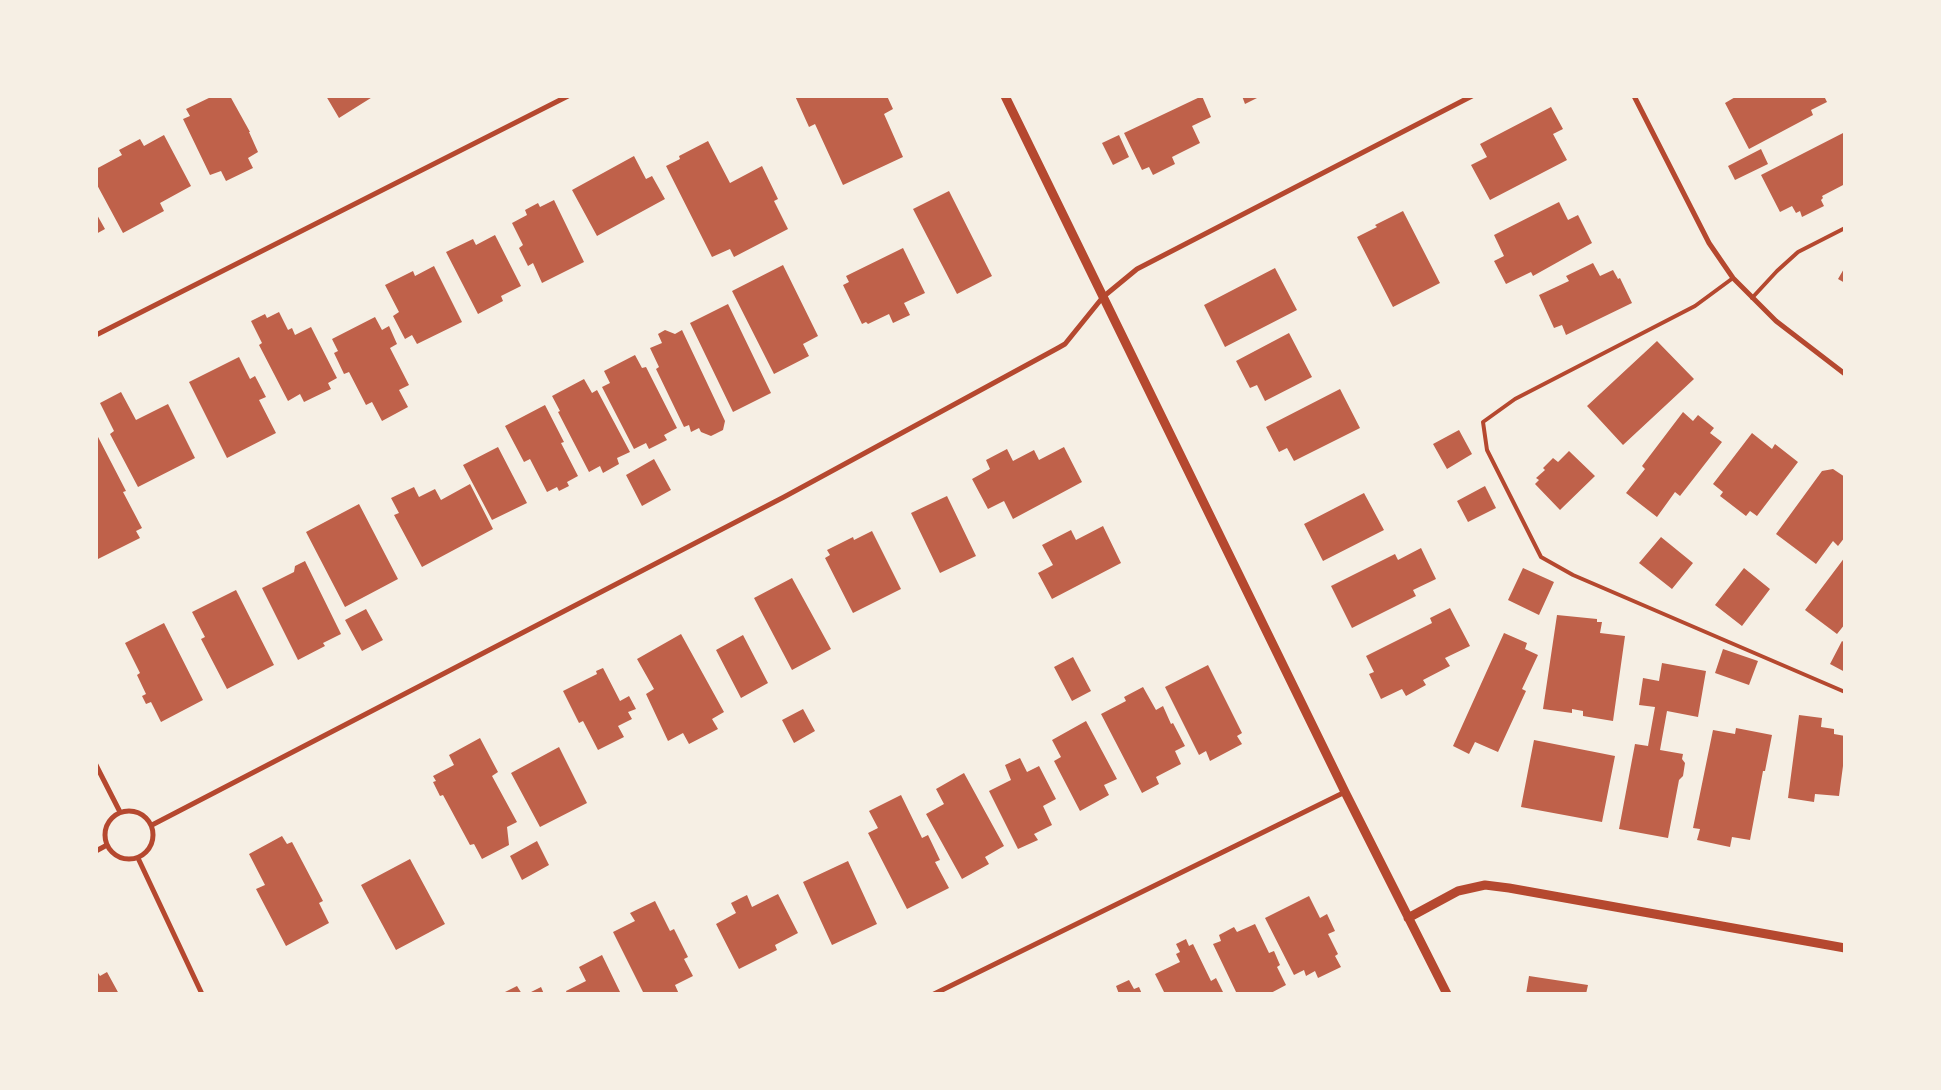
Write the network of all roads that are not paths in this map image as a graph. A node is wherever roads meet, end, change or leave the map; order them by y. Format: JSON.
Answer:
{"nodes":[{"id":1,"x":568,"y":96,"type":"edge"},
{"id":2,"x":1005,"y":96,"type":"edge"},
{"id":3,"x":1472,"y":96,"type":"edge"},
{"id":4,"x":1634,"y":96,"type":"edge"},
{"id":5,"x":1845,"y":228,"type":"edge"},
{"id":6,"x":1733,"y":278,"type":"junction"},
{"id":7,"x":1103,"y":297,"type":"junction"},
{"id":8,"x":1752,"y":298,"type":"junction"},
{"id":9,"x":96,"y":335,"type":"edge"},
{"id":10,"x":1845,"y":374,"type":"edge"},
{"id":11,"x":1845,"y":692,"type":"edge"},
{"id":12,"x":96,"y":765,"type":"edge"},
{"id":13,"x":1345,"y":792,"type":"junction"},
{"id":14,"x":120,"y":812,"type":"junction"},
{"id":15,"x":152,"y":825,"type":"junction"},
{"id":16,"x":107,"y":845,"type":"junction"},
{"id":17,"x":96,"y":851,"type":"edge"},
{"id":18,"x":138,"y":858,"type":"junction"},
{"id":19,"x":1408,"y":918,"type":"junction"},
{"id":20,"x":1845,"y":948,"type":"edge"},
{"id":21,"x":202,"y":994,"type":"edge"},
{"id":22,"x":934,"y":994,"type":"edge"},
{"id":23,"x":1446,"y":994,"type":"edge"}],
"edges":[{"from":1,"to":9,"type":"street"},
{"from":2,"to":7,"type":"street"},
{"from":3,"to":7,"type":"street"},
{"from":4,"to":6,"type":"street"},
{"from":5,"to":8,"type":"lane"},
{"from":6,"to":8,"type":"street"},
{"from":6,"to":11,"type":"lane"},
{"from":7,"to":13,"type":"street"},
{"from":7,"to":15,"type":"street"},
{"from":8,"to":10,"type":"street"},
{"from":12,"to":14,"type":"street"},
{"from":13,"to":19,"type":"street"},
{"from":13,"to":22,"type":"street"},
{"from":14,"to":15,"type":"street"},
{"from":14,"to":16,"type":"street"},
{"from":15,"to":18,"type":"street"},
{"from":16,"to":17,"type":"street"},
{"from":16,"to":18,"type":"street"},
{"from":18,"to":21,"type":"street"},
{"from":19,"to":20,"type":"street"},
{"from":19,"to":23,"type":"street"}]}
